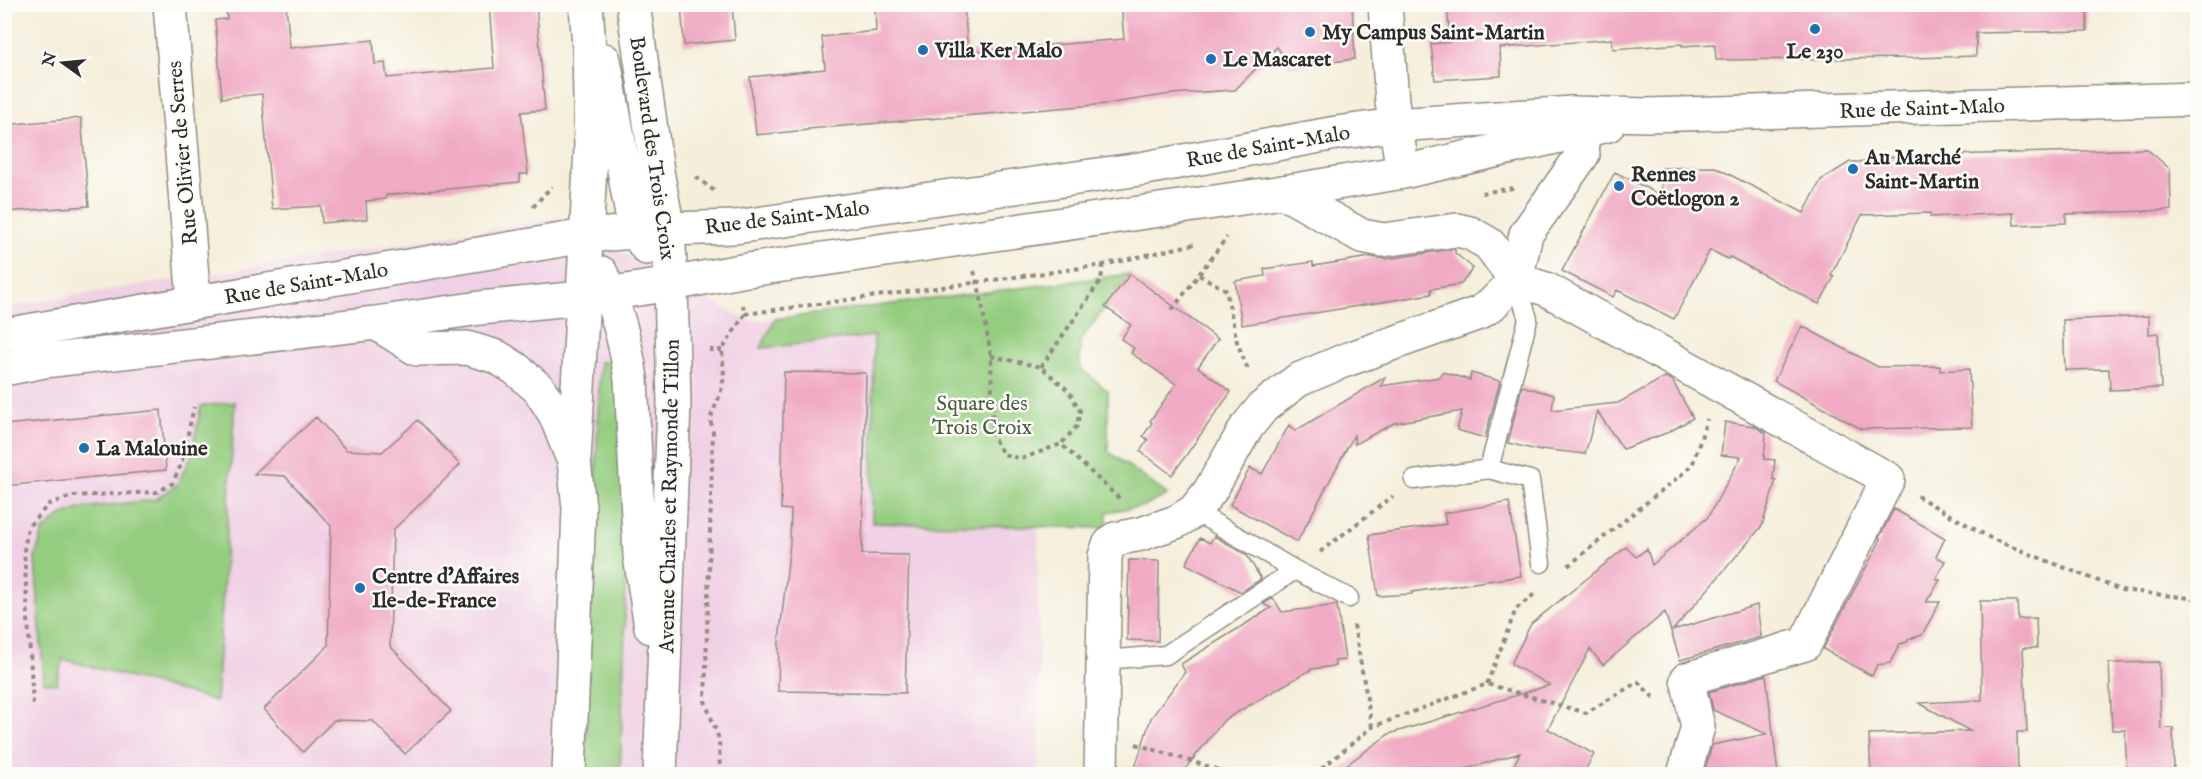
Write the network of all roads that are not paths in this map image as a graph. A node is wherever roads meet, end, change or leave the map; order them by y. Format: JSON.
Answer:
{"nodes":[{"id":1,"x":170,"y":4,"type":"edge"},
{"id":2,"x":586,"y":4,"type":"edge"},
{"id":3,"x":593,"y":4,"type":"edge"},
{"id":4,"x":633,"y":4,"type":"edge"},
{"id":5,"x":1385,"y":4,"type":"edge"},
{"id":6,"x":2198,"y":99,"type":"edge"},
{"id":7,"x":1576,"y":123,"type":"junction"},
{"id":8,"x":1395,"y":125,"type":"junction"},
{"id":9,"x":1403,"y":172,"type":"junction"},
{"id":10,"x":1283,"y":192,"type":"junction"},
{"id":11,"x":668,"y":229,"type":"junction"},
{"id":12,"x":634,"y":231,"type":"junction"},
{"id":13,"x":585,"y":236,"type":"junction"},
{"id":14,"x":1516,"y":280,"type":"junction"},
{"id":15,"x":671,"y":284,"type":"junction"},
{"id":16,"x":596,"y":296,"type":"junction"},
{"id":17,"x":194,"y":302,"type":"junction"},
{"id":18,"x":376,"y":323,"type":"junction"},
{"id":19,"x":4,"y":335,"type":"edge"},
{"id":20,"x":4,"y":369,"type":"edge"},
{"id":21,"x":574,"y":461,"type":"junction"},
{"id":22,"x":1489,"y":469,"type":"junction"},
{"id":23,"x":1414,"y":480,"type":"road end"},
{"id":24,"x":1194,"y":511,"type":"junction"},
{"id":25,"x":1541,"y":563,"type":"dead end"},
{"id":26,"x":1295,"y":570,"type":"junction"},
{"id":27,"x":1349,"y":598,"type":"road end"},
{"id":28,"x":1103,"y":660,"type":"junction"},
{"id":29,"x":663,"y":707,"type":"junction"},
{"id":30,"x":569,"y":774,"type":"edge"},
{"id":31,"x":660,"y":774,"type":"edge"},
{"id":32,"x":1101,"y":774,"type":"edge"},
{"id":33,"x":1684,"y":774,"type":"edge"}],
"edges":[{"from":1,"to":17,"type":"main road","name":"Rue Olivier de Serres"},
{"from":2,"to":13,"type":"main road"},
{"from":3,"to":12,"type":"main road","name":"Boulevard des Trois Croix"},
{"from":4,"to":11,"type":"main road","name":"Boulevard des Trois Croix"},
{"from":5,"to":8,"type":"main road"},
{"from":6,"to":7,"type":"main road","name":"Rue de Saint-Malo"},
{"from":7,"to":8,"type":"main road","name":"Rue de Saint-Malo"},
{"from":7,"to":9,"type":"main road","name":"Rue de Saint-Malo"},
{"from":7,"to":14,"type":"main road"},
{"from":8,"to":9,"type":"main road"},
{"from":8,"to":11,"type":"main road","name":"Rue de Saint-Malo"},
{"from":9,"to":10,"type":"main road","name":"Rue de Saint-Malo"},
{"from":10,"to":14,"type":"main road"},
{"from":10,"to":15,"type":"main road","name":"Rue de Saint-Malo"},
{"from":11,"to":12,"type":"main road","name":"Rue de Saint-Malo"},
{"from":11,"to":15,"type":"main road","name":"Boulevard des Trois Croix"},
{"from":12,"to":13,"type":"main road","name":"Rue de Saint-Malo"},
{"from":12,"to":15,"type":"main road","name":"Boulevard des Trois Croix"},
{"from":13,"to":16,"type":"main road","name":"Avenue Charles et Raymonde Tillon"},
{"from":13,"to":17,"type":"main road","name":"Rue de Saint-Malo"},
{"from":14,"to":22,"type":"lane"},
{"from":14,"to":24,"type":"main road"},
{"from":14,"to":33,"type":"main road"},
{"from":15,"to":16,"type":"main road","name":"Rue de Saint-Malo"},
{"from":15,"to":29,"type":"main road","name":"Avenue Charles et Raymonde Tillon"},
{"from":16,"to":18,"type":"main road","name":"Rue de Saint-Malo"},
{"from":16,"to":21,"type":"main road","name":"Avenue Charles et Raymonde Tillon"},
{"from":16,"to":29,"type":"main road","name":"Avenue Charles et Raymonde Tillon"},
{"from":17,"to":19,"type":"main road","name":"Rue de Saint-Malo"},
{"from":18,"to":20,"type":"main road","name":"Rue de Saint-Malo"},
{"from":18,"to":21,"type":"main road","name":"Avenue Charles et Raymonde Tillon"},
{"from":21,"to":30,"type":"main road","name":"Avenue Charles et Raymonde Tillon"},
{"from":22,"to":23,"type":"lane"},
{"from":22,"to":25,"type":"lane"},
{"from":24,"to":26,"type":"lane"},
{"from":24,"to":28,"type":"main road"},
{"from":26,"to":27,"type":"lane"},
{"from":26,"to":28,"type":"lane"},
{"from":28,"to":32,"type":"main road"},
{"from":29,"to":31,"type":"main road","name":"Avenue Charles et Raymonde Tillon"}]}
